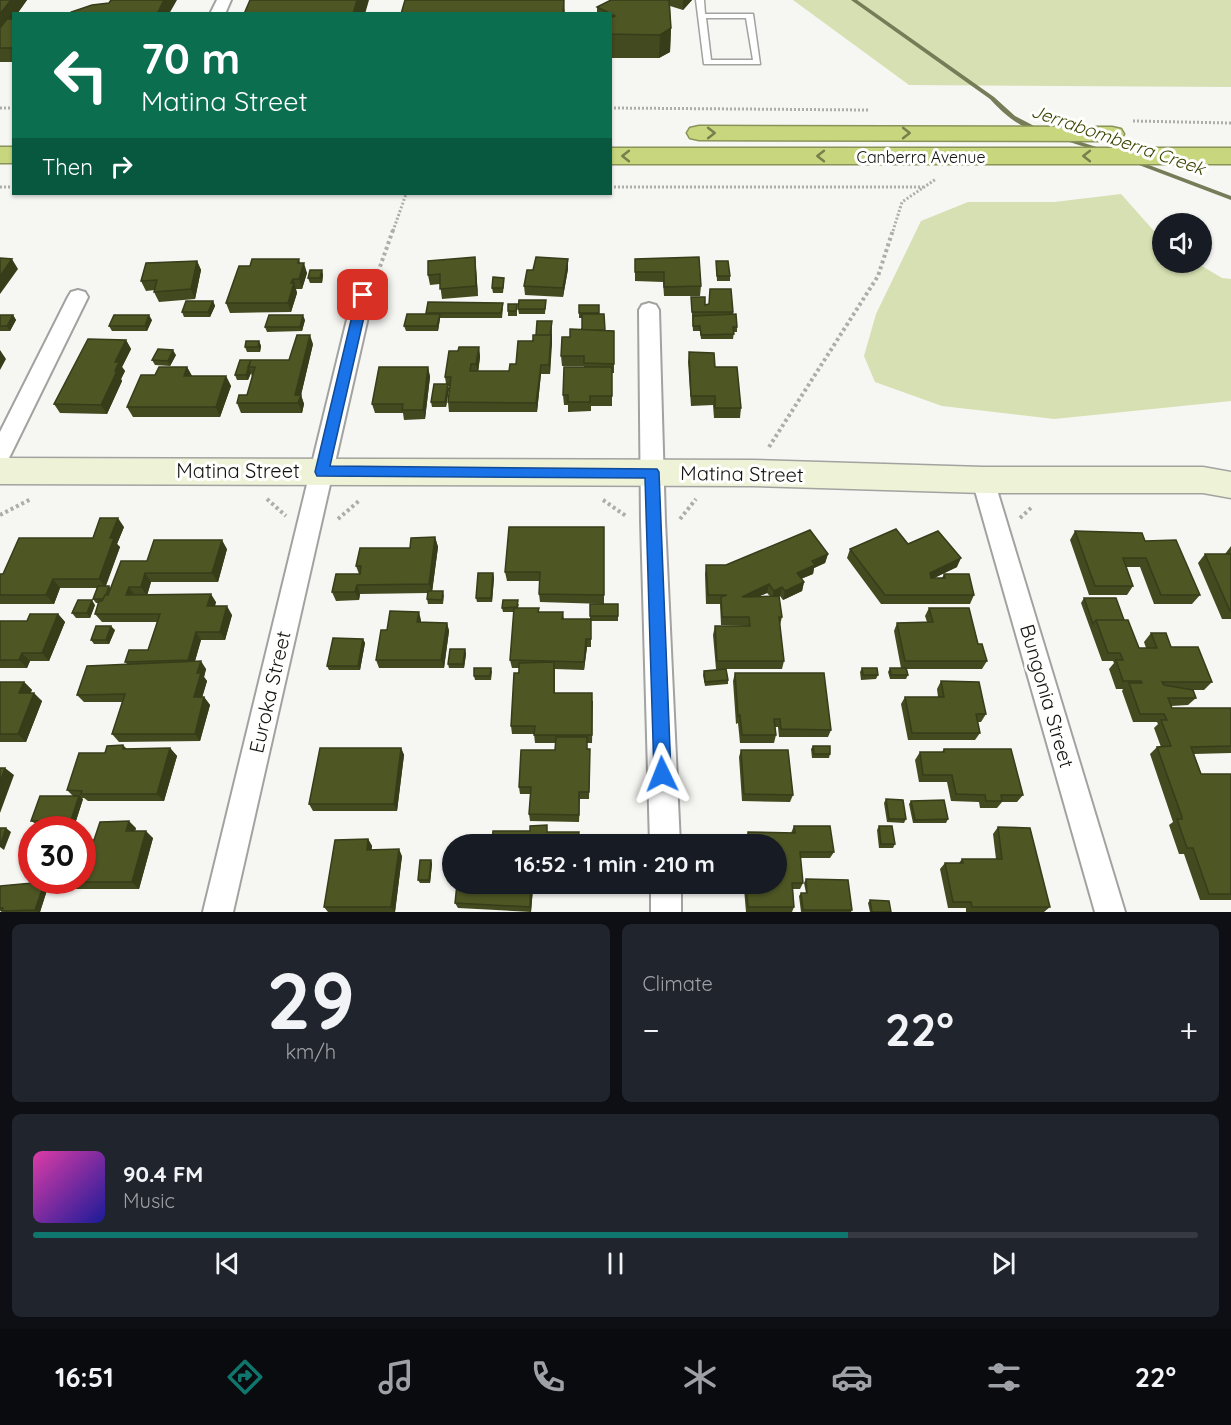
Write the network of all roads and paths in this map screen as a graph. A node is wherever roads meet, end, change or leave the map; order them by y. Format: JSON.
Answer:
{"nodes":[{"id":1,"x":700,"y":0,"type":"edge"},
{"id":2,"x":702,"y":16,"type":"junction"},
{"id":3,"x":1231,"y":123,"type":"edge"},
{"id":4,"x":1163,"y":127,"type":"junction"},
{"id":5,"x":612,"y":133,"type":"edge"},
{"id":6,"x":1231,"y":134,"type":"edge"},
{"id":7,"x":612,"y":156,"type":"edge"},
{"id":8,"x":1220,"y":156,"type":"edge"},
{"id":9,"x":943,"y":174,"type":"dead end"},
{"id":10,"x":612,"y":187,"type":"edge"},
{"id":11,"x":924,"y":187,"type":"junction"},
{"id":12,"x":406,"y":195,"type":"edge"},
{"id":13,"x":363,"y":295,"type":"joint"},
{"id":14,"x":78,"y":297,"type":"dead end"},
{"id":15,"x":649,"y":310,"type":"dead end"},
{"id":16,"x":0,"y":454,"type":"edge"},
{"id":17,"x":0,"y":471,"type":"edge"},
{"id":18,"x":322,"y":472,"type":"junction"},
{"id":19,"x":652,"y":472,"type":"junction"},
{"id":20,"x":752,"y":473,"type":"junction"},
{"id":21,"x":983,"y":480,"type":"junction"},
{"id":22,"x":1231,"y":484,"type":"edge"},
{"id":23,"x":665,"y":834,"type":"edge"},
{"id":24,"x":666,"y":894,"type":"edge"},
{"id":25,"x":218,"y":912,"type":"edge"},
{"id":26,"x":666,"y":912,"type":"edge"},
{"id":27,"x":1110,"y":912,"type":"edge"}],
"edges":[{"from":1,"to":2,"type":"lane"},
{"from":2,"to":2,"type":"lane"},
{"from":3,"to":4,"type":"path"},
{"from":5,"to":4,"type":"highway","name":"Canberra Avenue","one_way":true},
{"from":4,"to":6,"type":"highway","name":"Canberra Avenue"},
{"from":8,"to":7,"type":"highway","name":"Canberra Avenue","one_way":true},
{"from":9,"to":11,"type":"path"},
{"from":10,"to":11,"type":"path"},
{"from":11,"to":20,"type":"path"},
{"from":12,"to":13,"type":"path"},
{"from":13,"to":18,"type":"street","name":"Euroka Street"},
{"from":14,"to":16,"type":"street"},
{"from":15,"to":19,"type":"street"},
{"from":17,"to":18,"type":"street","name":"Matina Street"},
{"from":18,"to":19,"type":"street","name":"Matina Street"},
{"from":18,"to":25,"type":"street","name":"Euroka Street"},
{"from":19,"to":20,"type":"street","name":"Matina Street"},
{"from":19,"to":23,"type":"street"},
{"from":20,"to":21,"type":"street","name":"Matina Street"},
{"from":21,"to":22,"type":"street","name":"Matina Street"},
{"from":21,"to":27,"type":"street","name":"Bungonia Street"},
{"from":24,"to":26,"type":"street"}]}
